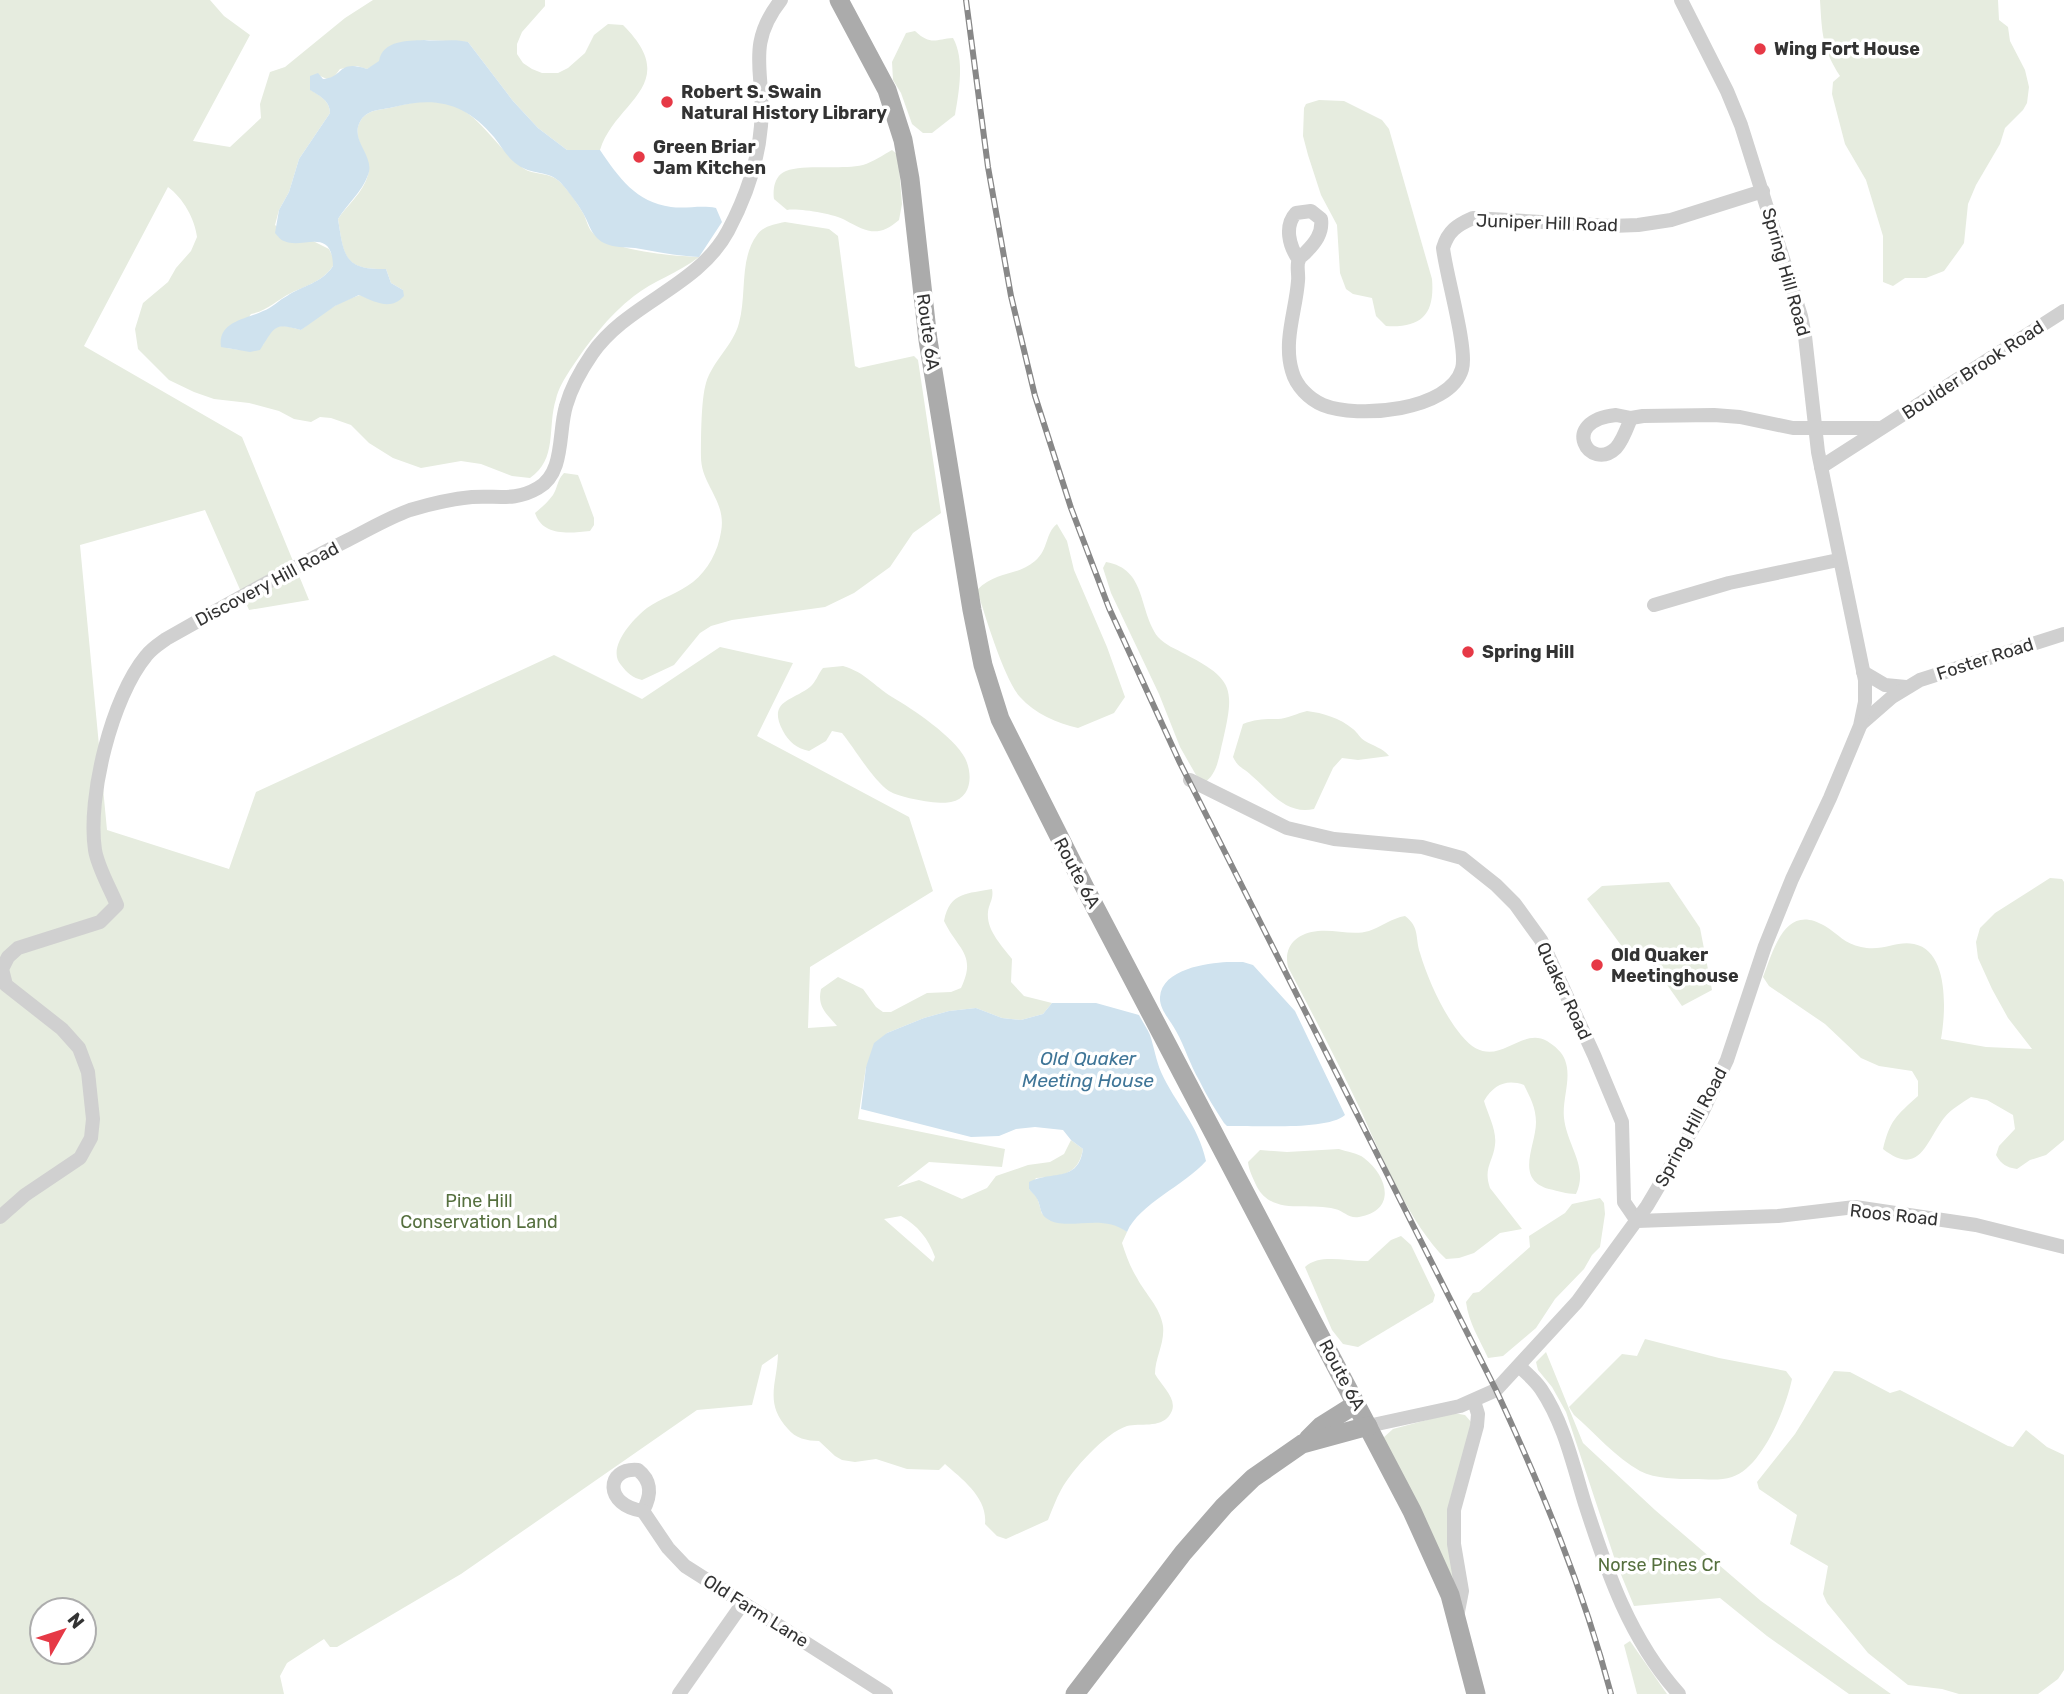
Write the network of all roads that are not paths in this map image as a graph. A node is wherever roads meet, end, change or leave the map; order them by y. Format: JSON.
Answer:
{"nodes":[{"id":1,"x":781,"y":0,"type":"edge"},
{"id":2,"x":839,"y":0,"type":"edge"},
{"id":3,"x":1681,"y":0,"type":"edge"},
{"id":4,"x":1763,"y":191,"type":"junction"},
{"id":5,"x":1299,"y":260,"type":"dead end"},
{"id":6,"x":2064,"y":311,"type":"edge"},
{"id":7,"x":1631,"y":418,"type":"dead end"},
{"id":8,"x":1881,"y":428,"type":"junction"},
{"id":9,"x":1815,"y":430,"type":"junction"},
{"id":10,"x":1821,"y":467,"type":"junction"},
{"id":11,"x":1839,"y":560,"type":"junction"},
{"id":12,"x":1654,"y":605,"type":"dead end"},
{"id":13,"x":2064,"y":634,"type":"edge"},
{"id":14,"x":1863,"y":672,"type":"junction"},
{"id":15,"x":1906,"y":687,"type":"junction"},
{"id":16,"x":1860,"y":726,"type":"junction"},
{"id":17,"x":1190,"y":780,"type":"dead end"},
{"id":18,"x":0,"y":1217,"type":"edge"},
{"id":19,"x":1637,"y":1221,"type":"junction"},
{"id":20,"x":2064,"y":1247,"type":"edge"},
{"id":21,"x":1519,"y":1366,"type":"junction"},
{"id":22,"x":1474,"y":1401,"type":"junction"},
{"id":23,"x":1356,"y":1404,"type":"junction"},
{"id":24,"x":1368,"y":1426,"type":"junction"},
{"id":25,"x":1302,"y":1444,"type":"junction"},
{"id":26,"x":643,"y":1511,"type":"dead end"},
{"id":27,"x":743,"y":1604,"type":"junction"},
{"id":28,"x":1457,"y":1617,"type":"junction"},
{"id":29,"x":679,"y":1694,"type":"edge"},
{"id":30,"x":886,"y":1694,"type":"edge"},
{"id":31,"x":1075,"y":1694,"type":"edge"},
{"id":32,"x":1476,"y":1694,"type":"edge"},
{"id":33,"x":1679,"y":1694,"type":"edge"}],
"edges":[{"from":1,"to":18,"type":"street","name":"Discovery Hill Road"},
{"from":2,"to":23,"type":"main road","name":"Route 6A"},
{"from":3,"to":4,"type":"street","name":"Spring Hill Road"},
{"from":4,"to":5,"type":"street","name":"Juniper Hill Road"},
{"from":4,"to":9,"type":"street","name":"Spring Hill Road"},
{"from":6,"to":8,"type":"street","name":"Boulder Brook Road"},
{"from":7,"to":9,"type":"street","name":"Boulder Brook Road"},
{"from":8,"to":9,"type":"street","name":"Boulder Brook Road"},
{"from":8,"to":10,"type":"street","name":"Boulder Brook Road"},
{"from":9,"to":10,"type":"street","name":"Spring Hill Road"},
{"from":10,"to":11,"type":"street","name":"Spring Hill Road"},
{"from":11,"to":12,"type":"street"},
{"from":11,"to":14,"type":"street","name":"Spring Hill Road"},
{"from":13,"to":15,"type":"street","name":"Foster Road"},
{"from":14,"to":15,"type":"street"},
{"from":14,"to":16,"type":"street","name":"Spring Hill Road"},
{"from":15,"to":16,"type":"street","name":"Foster Road"},
{"from":16,"to":19,"type":"street","name":"Spring Hill Road"},
{"from":17,"to":19,"type":"street","name":"Quaker Road"},
{"from":19,"to":20,"type":"street","name":"Roos Road"},
{"from":19,"to":21,"type":"street","name":"Spring Hill Road"},
{"from":21,"to":22,"type":"street","name":"Spring Hill Road"},
{"from":21,"to":33,"type":"street"},
{"from":22,"to":24,"type":"street","name":"Spring Hill Road"},
{"from":22,"to":28,"type":"street"},
{"from":23,"to":24,"type":"main road","name":"Route 6A"},
{"from":23,"to":25,"type":"main road"},
{"from":24,"to":25,"type":"main road"},
{"from":24,"to":28,"type":"main road","name":"Route 6A"},
{"from":25,"to":31,"type":"main road"},
{"from":26,"to":27,"type":"street","name":"Old Farm Lane"},
{"from":27,"to":29,"type":"street"},
{"from":27,"to":30,"type":"street","name":"Old Farm Lane"},
{"from":28,"to":32,"type":"main road","name":"Route 6A"}]}
